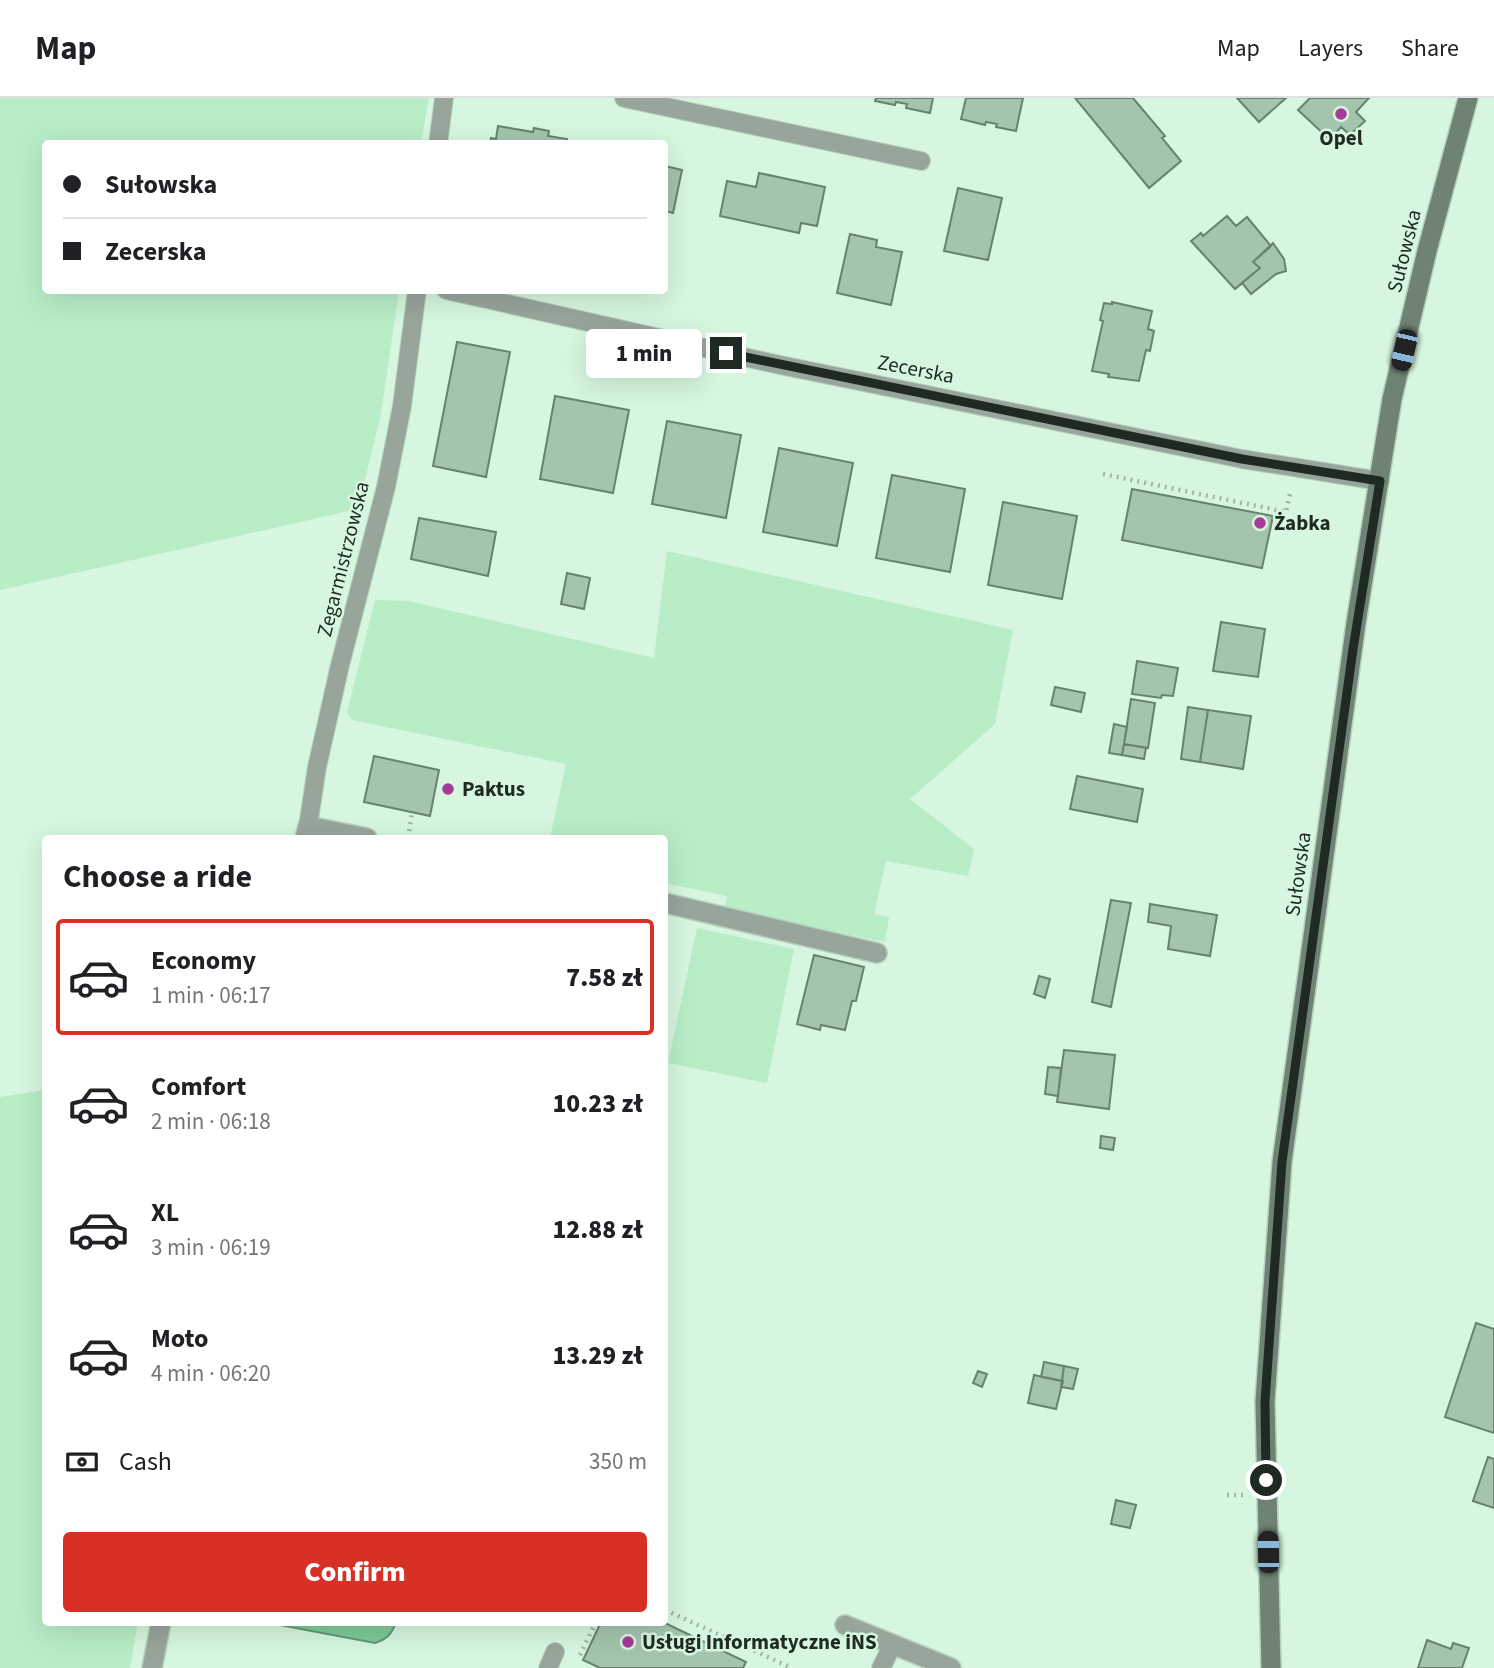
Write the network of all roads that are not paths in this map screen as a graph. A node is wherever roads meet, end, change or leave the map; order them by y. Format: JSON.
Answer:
{"nodes":[{"id":1,"x":444,"y":98,"type":"edge"},
{"id":2,"x":624,"y":98,"type":"edge"},
{"id":3,"x":1468,"y":98,"type":"edge"},
{"id":4,"x":439,"y":140,"type":"edge"},
{"id":5,"x":921,"y":161,"type":"dead end"},
{"id":6,"x":416,"y":294,"type":"edge"},
{"id":7,"x":464,"y":294,"type":"edge"},
{"id":8,"x":1380,"y":481,"type":"junction"},
{"id":9,"x":306,"y":832,"type":"edge"},
{"id":10,"x":336,"y":835,"type":"edge"},
{"id":11,"x":668,"y":904,"type":"edge"},
{"id":12,"x":877,"y":953,"type":"dead end"},
{"id":13,"x":845,"y":1625,"type":"dead end"},
{"id":14,"x":160,"y":1626,"type":"edge"},
{"id":15,"x":892,"y":1644,"type":"junction"},
{"id":16,"x":152,"y":1668,"type":"edge"},
{"id":17,"x":881,"y":1668,"type":"edge"},
{"id":18,"x":951,"y":1668,"type":"edge"},
{"id":19,"x":1271,"y":1668,"type":"edge"}],
"edges":[{"from":1,"to":4,"type":"lane"},
{"from":2,"to":5,"type":"lane"},
{"from":3,"to":8,"type":"main road","name":"Sułowska"},
{"from":6,"to":9,"type":"lane","name":"Zegarmistrzowska"},
{"from":7,"to":8,"type":"lane","name":"Zecerska"},
{"from":8,"to":19,"type":"main road","name":"Sułowska"},
{"from":9,"to":10,"type":"street"},
{"from":11,"to":12,"type":"street"},
{"from":13,"to":15,"type":"street"},
{"from":14,"to":16,"type":"street"},
{"from":15,"to":17,"type":"lane"},
{"from":15,"to":18,"type":"street"}]}
